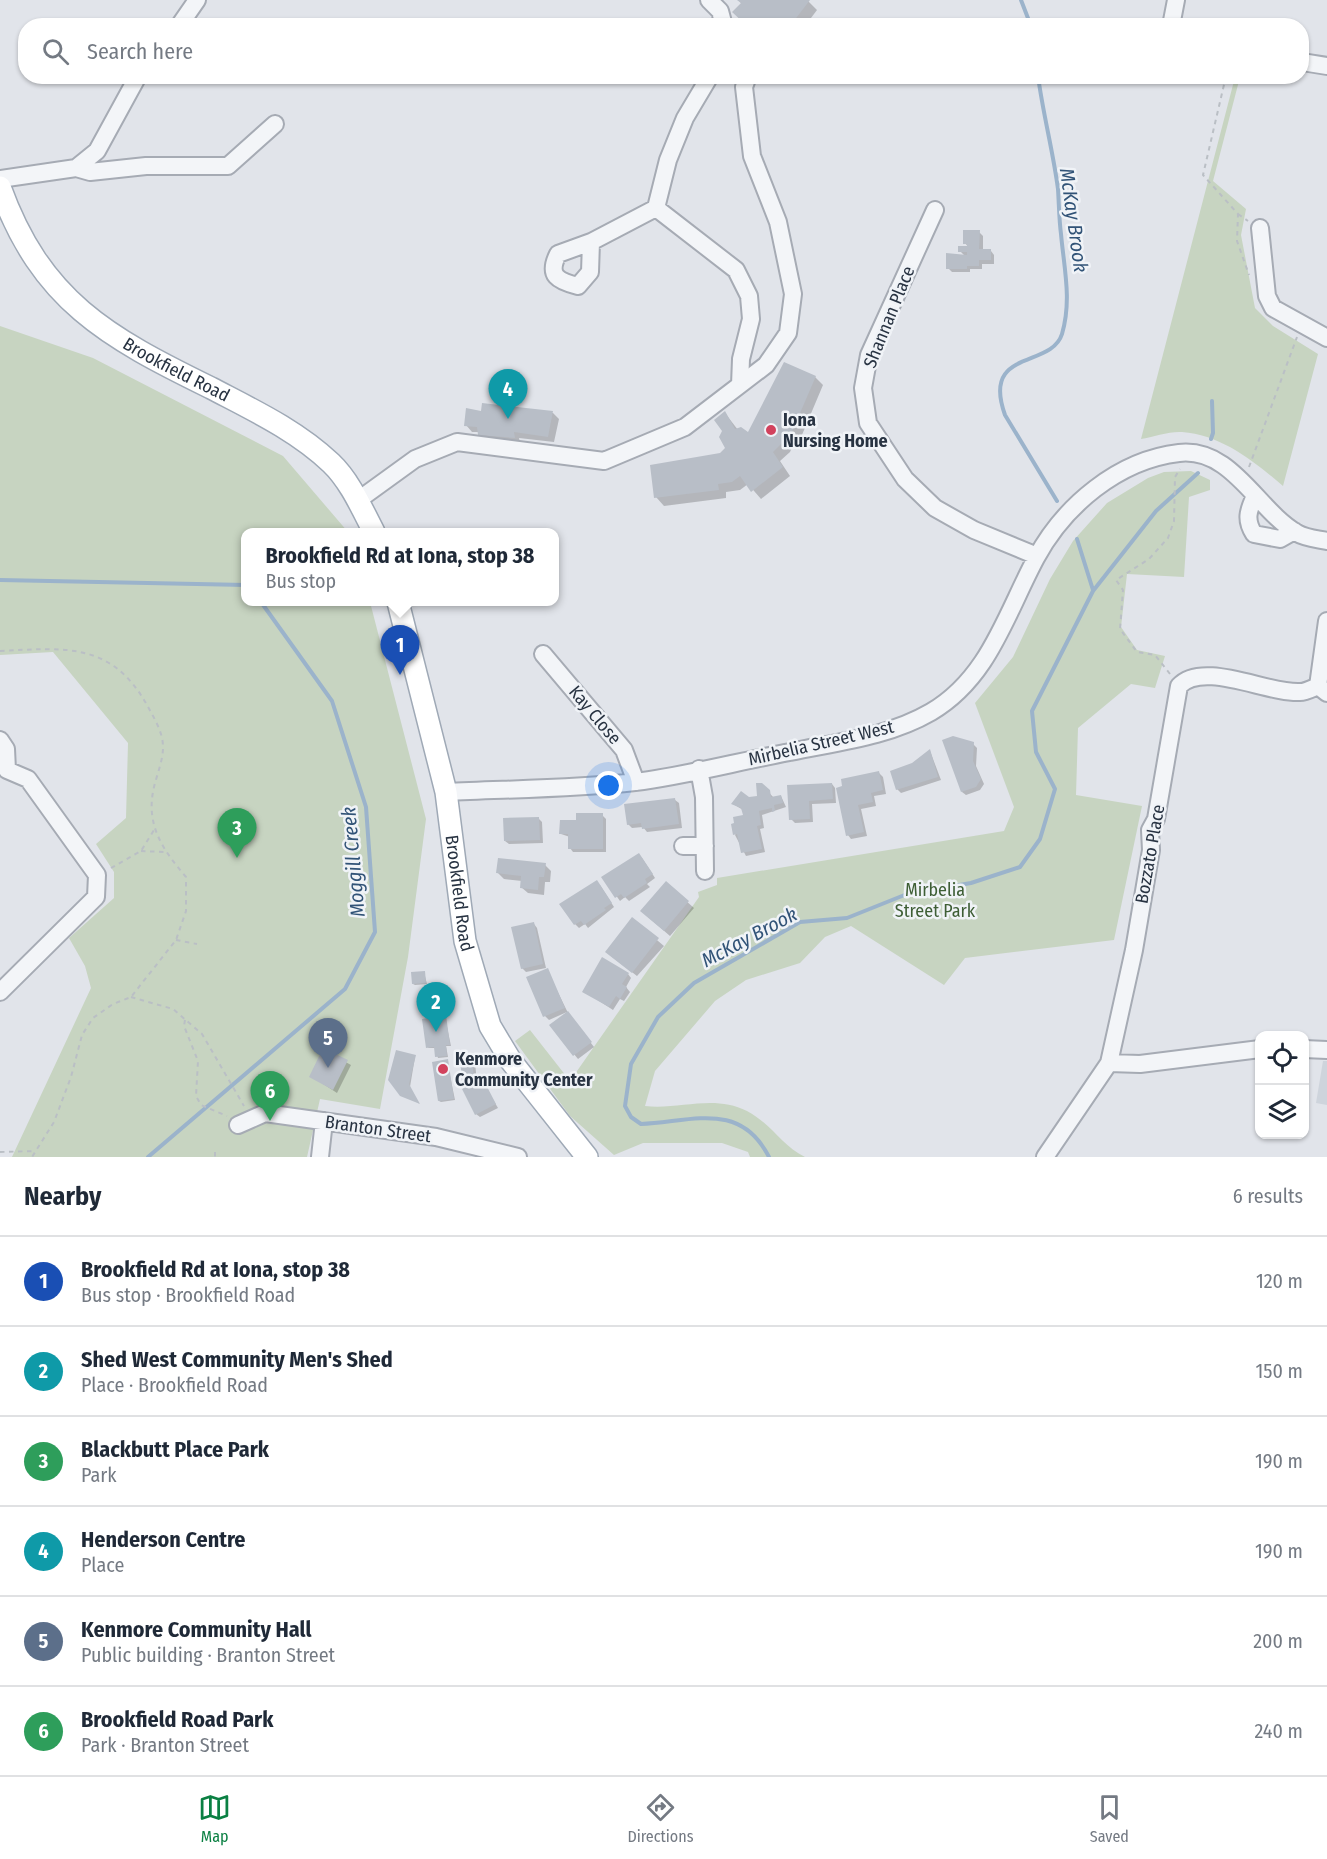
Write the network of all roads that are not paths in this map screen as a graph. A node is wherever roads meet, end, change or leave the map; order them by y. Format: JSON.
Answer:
{"nodes":[{"id":1,"x":197,"y":0,"type":"edge"},
{"id":2,"x":709,"y":0,"type":"edge"},
{"id":3,"x":1176,"y":0,"type":"edge"},
{"id":4,"x":185,"y":18,"type":"edge"},
{"id":5,"x":722,"y":18,"type":"edge"},
{"id":6,"x":1173,"y":18,"type":"edge"},
{"id":7,"x":1309,"y":63,"type":"edge"},
{"id":8,"x":1327,"y":66,"type":"edge"},
{"id":9,"x":132,"y":84,"type":"edge"},
{"id":10,"x":705,"y":84,"type":"edge"},
{"id":11,"x":745,"y":84,"type":"edge"},
{"id":12,"x":275,"y":124,"type":"dead end"},
{"id":13,"x":76,"y":168,"type":"junction"},
{"id":14,"x":0,"y":179,"type":"edge"},
{"id":15,"x":0,"y":187,"type":"edge"},
{"id":16,"x":656,"y":208,"type":"junction"},
{"id":17,"x":935,"y":210,"type":"dead end"},
{"id":18,"x":1260,"y":228,"type":"dead end"},
{"id":19,"x":591,"y":242,"type":"dead end"},
{"id":20,"x":1327,"y":338,"type":"edge"},
{"id":21,"x":740,"y":385,"type":"junction"},
{"id":22,"x":1255,"y":496,"type":"junction"},
{"id":23,"x":357,"y":501,"type":"junction"},
{"id":24,"x":372,"y":528,"type":"edge"},
{"id":25,"x":1294,"y":531,"type":"junction"},
{"id":26,"x":1327,"y":541,"type":"edge"},
{"id":27,"x":1037,"y":556,"type":"junction"},
{"id":28,"x":399,"y":606,"type":"edge"},
{"id":29,"x":1327,"y":621,"type":"edge"},
{"id":30,"x":543,"y":654,"type":"dead end"},
{"id":31,"x":1323,"y":689,"type":"edge"},
{"id":32,"x":0,"y":740,"type":"edge"},
{"id":33,"x":699,"y":769,"type":"junction"},
{"id":34,"x":4,"y":773,"type":"edge"},
{"id":35,"x":636,"y":782,"type":"junction"},
{"id":36,"x":446,"y":792,"type":"junction"},
{"id":37,"x":683,"y":846,"type":"dead end"},
{"id":38,"x":705,"y":846,"type":"junction"},
{"id":39,"x":705,"y":871,"type":"dead end"},
{"id":40,"x":0,"y":992,"type":"edge"},
{"id":41,"x":1309,"y":1049,"type":"edge"},
{"id":42,"x":1255,"y":1050,"type":"edge"},
{"id":43,"x":1327,"y":1050,"type":"edge"},
{"id":44,"x":1109,"y":1063,"type":"junction"},
{"id":45,"x":324,"y":1121,"type":"junction"},
{"id":46,"x":238,"y":1125,"type":"road end"},
{"id":47,"x":581,"y":1155,"type":"edge"},
{"id":48,"x":320,"y":1157,"type":"edge"},
{"id":49,"x":518,"y":1157,"type":"edge"},
{"id":50,"x":1045,"y":1157,"type":"edge"}],
"edges":[{"from":1,"to":4,"type":"street"},
{"from":2,"to":5,"type":"street"},
{"from":3,"to":6,"type":"street"},
{"from":7,"to":8,"type":"street"},
{"from":9,"to":13,"type":"street"},
{"from":10,"to":16,"type":"street"},
{"from":11,"to":21,"type":"street"},
{"from":12,"to":13,"type":"street"},
{"from":13,"to":14,"type":"street"},
{"from":15,"to":23,"type":"main road","name":"Brookfield Road"},
{"from":16,"to":19,"type":"street"},
{"from":16,"to":21,"type":"street"},
{"from":17,"to":27,"type":"street","name":"Shannan Place"},
{"from":18,"to":20,"type":"street"},
{"from":21,"to":23,"type":"street"},
{"from":22,"to":25,"type":"street","name":"Mirbelia Street West"},
{"from":22,"to":25,"type":"street"},
{"from":22,"to":27,"type":"street","name":"Mirbelia Street West"},
{"from":23,"to":24,"type":"main road","name":"Brookfield Road"},
{"from":25,"to":26,"type":"street","name":"Mirbelia Street West"},
{"from":27,"to":33,"type":"street","name":"Mirbelia Street West"},
{"from":28,"to":36,"type":"main road","name":"Brookfield Road"},
{"from":29,"to":31,"type":"street"},
{"from":30,"to":35,"type":"street","name":"Kay Close"},
{"from":31,"to":44,"type":"street","name":"Bozzato Place"},
{"from":32,"to":34,"type":"street"},
{"from":33,"to":35,"type":"street","name":"Mirbelia Street West"},
{"from":33,"to":38,"type":"street"},
{"from":34,"to":40,"type":"street"},
{"from":35,"to":36,"type":"street","name":"Mirbelia Street West"},
{"from":36,"to":47,"type":"main road","name":"Brookfield Road"},
{"from":37,"to":38,"type":"street"},
{"from":38,"to":39,"type":"street"},
{"from":41,"to":43,"type":"street"},
{"from":42,"to":44,"type":"street"},
{"from":44,"to":50,"type":"street","name":"Bozzato Place"},
{"from":45,"to":46,"type":"street","name":"Branton Street"},
{"from":45,"to":48,"type":"street"},
{"from":45,"to":49,"type":"street","name":"Branton Street"}]}
